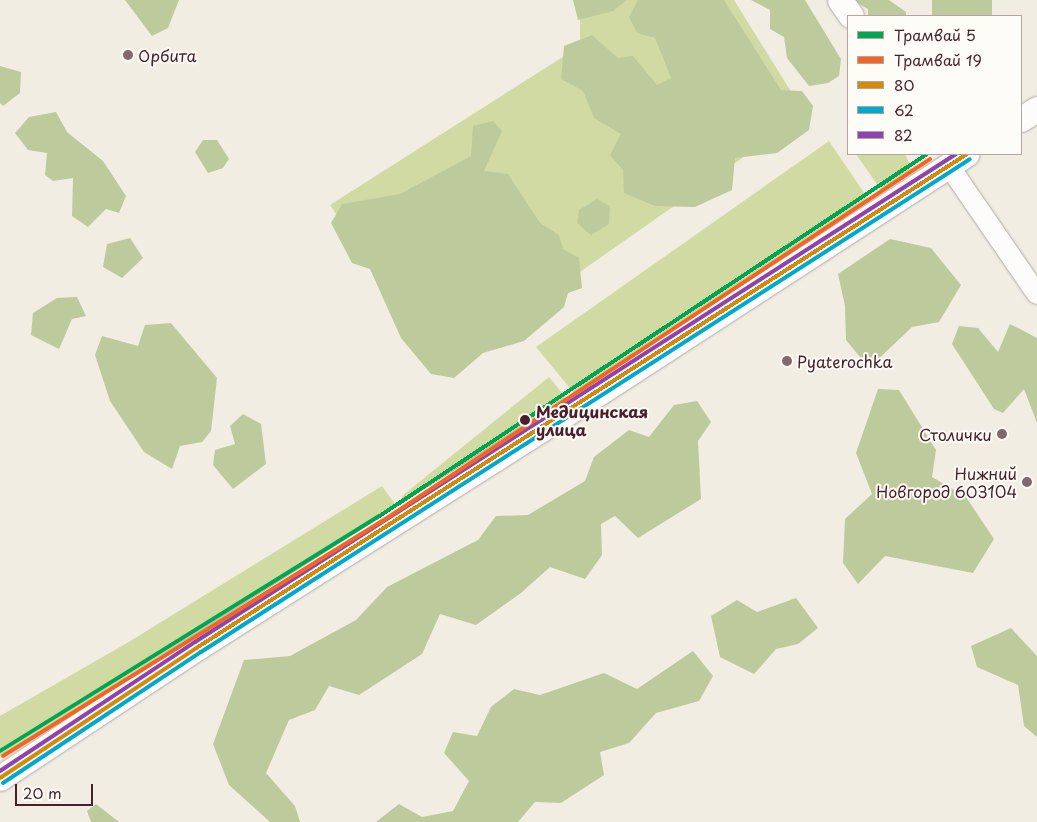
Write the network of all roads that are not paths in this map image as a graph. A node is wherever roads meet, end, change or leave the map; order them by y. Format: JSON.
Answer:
{"nodes":[{"id":1,"x":840,"y":0,"type":"edge"},
{"id":2,"x":850,"y":15,"type":"edge"},
{"id":3,"x":1037,"y":109,"type":"edge"},
{"id":4,"x":1022,"y":118,"type":"edge"},
{"id":5,"x":952,"y":158,"type":"edge"},
{"id":6,"x":1037,"y":294,"type":"edge"},
{"id":7,"x":0,"y":778,"type":"edge"}],
"edges":[{"from":1,"to":2,"type":"street"},
{"from":3,"to":4,"type":"street"},
{"from":5,"to":6,"type":"street"},
{"from":5,"to":7,"type":"street"}]}
